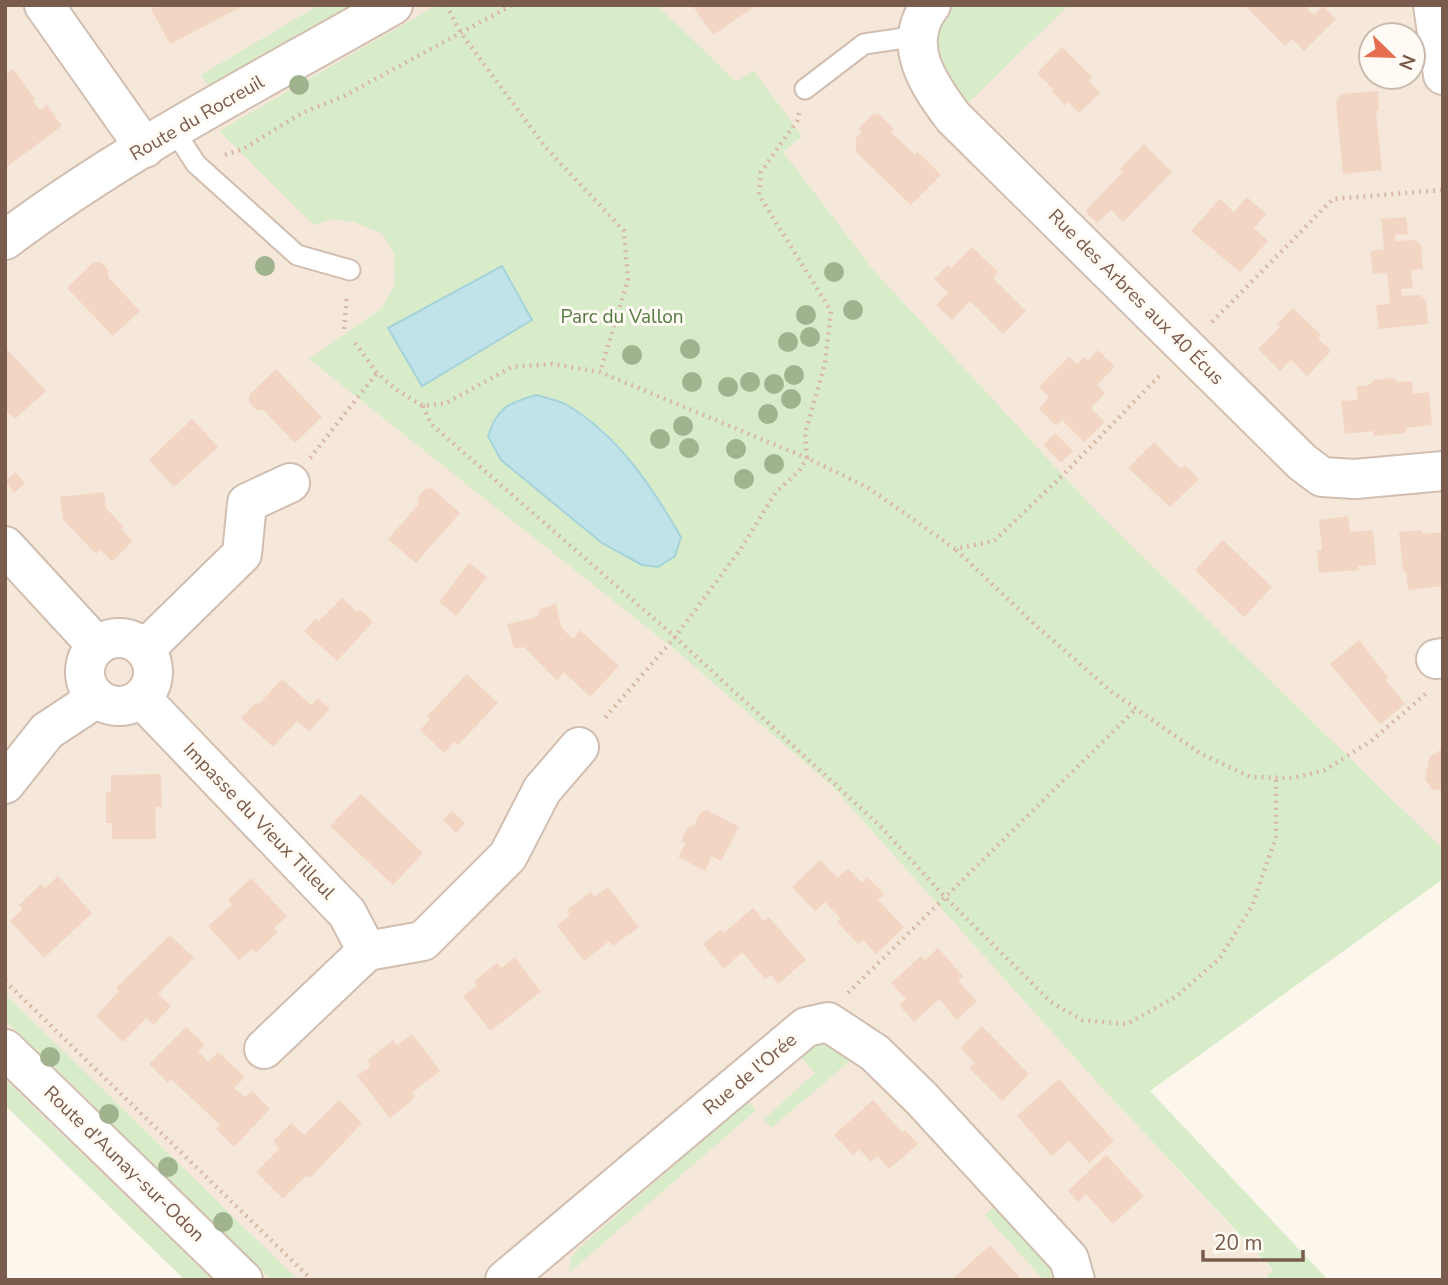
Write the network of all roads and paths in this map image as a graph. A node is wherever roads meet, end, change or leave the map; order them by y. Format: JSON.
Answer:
{"nodes":[{"id":1,"x":44,"y":5,"type":"edge"},
{"id":2,"x":393,"y":5,"type":"edge"},
{"id":3,"x":446,"y":5,"type":"edge"},
{"id":4,"x":512,"y":5,"type":"edge"},
{"id":5,"x":1433,"y":5,"type":"edge"},
{"id":6,"x":925,"y":21,"type":"edge"},
{"id":7,"x":461,"y":33,"type":"junction"},
{"id":8,"x":1443,"y":75,"type":"edge"},
{"id":9,"x":805,"y":89,"type":"joint"},
{"id":10,"x":159,"y":139,"type":"junction"},
{"id":11,"x":218,"y":157,"type":"dead end"},
{"id":12,"x":1443,"y":190,"type":"edge"},
{"id":13,"x":5,"y":240,"type":"edge"},
{"id":14,"x":350,"y":270,"type":"joint"},
{"id":15,"x":344,"y":329,"type":"dead end"},
{"id":16,"x":355,"y":343,"type":"dead end"},
{"id":17,"x":1188,"y":346,"type":"junction"},
{"id":18,"x":600,"y":372,"type":"junction"},
{"id":19,"x":377,"y":373,"type":"junction"},
{"id":20,"x":423,"y":406,"type":"junction"},
{"id":21,"x":807,"y":458,"type":"junction"},
{"id":22,"x":1443,"y":471,"type":"edge"},
{"id":23,"x":290,"y":483,"type":"joint"},
{"id":24,"x":5,"y":545,"type":"edge"},
{"id":25,"x":955,"y":549,"type":"junction"},
{"id":26,"x":675,"y":637,"type":"junction"},
{"id":27,"x":97,"y":646,"type":"junction"},
{"id":28,"x":145,"y":649,"type":"junction"},
{"id":29,"x":1440,"y":659,"type":"edge"},
{"id":30,"x":97,"y":698,"type":"junction"},
{"id":31,"x":141,"y":698,"type":"junction"},
{"id":32,"x":1136,"y":708,"type":"junction"},
{"id":33,"x":579,"y":747,"type":"joint"},
{"id":34,"x":1276,"y":779,"type":"junction"},
{"id":35,"x":5,"y":784,"type":"edge"},
{"id":36,"x":945,"y":897,"type":"junction"},
{"id":37,"x":367,"y":951,"type":"junction"},
{"id":38,"x":5,"y":981,"type":"edge"},
{"id":39,"x":828,"y":1022,"type":"junction"},
{"id":40,"x":5,"y":1049,"type":"edge"},
{"id":41,"x":264,"y":1049,"type":"dead end"},
{"id":42,"x":527,"y":1273,"type":"edge"},
{"id":43,"x":243,"y":1280,"type":"edge"},
{"id":44,"x":312,"y":1280,"type":"edge"},
{"id":45,"x":1075,"y":1280,"type":"edge"}],
"edges":[{"from":1,"to":10,"type":"street"},
{"from":2,"to":10,"type":"street","name":"Route du Rocreuil"},
{"from":3,"to":7,"type":"path"},
{"from":4,"to":7,"type":"path"},
{"from":5,"to":8,"type":"street"},
{"from":6,"to":9,"type":"lane"},
{"from":6,"to":17,"type":"street","name":"Rue des Arbres aux 40 Écus"},
{"from":7,"to":11,"type":"path"},
{"from":7,"to":18,"type":"path"},
{"from":9,"to":21,"type":"path"},
{"from":10,"to":13,"type":"street","name":"Route du Rocreuil"},
{"from":10,"to":14,"type":"lane"},
{"from":12,"to":17,"type":"path"},
{"from":14,"to":15,"type":"path"},
{"from":16,"to":19,"type":"path"},
{"from":17,"to":22,"type":"street","name":"Rue des Arbres aux 40 Écus"},
{"from":17,"to":25,"type":"path"},
{"from":18,"to":20,"type":"path"},
{"from":18,"to":21,"type":"path"},
{"from":19,"to":20,"type":"path"},
{"from":19,"to":23,"type":"path"},
{"from":20,"to":26,"type":"path"},
{"from":21,"to":25,"type":"path"},
{"from":21,"to":26,"type":"path"},
{"from":23,"to":28,"type":"street"},
{"from":24,"to":27,"type":"street"},
{"from":25,"to":32,"type":"path"},
{"from":26,"to":33,"type":"path"},
{"from":26,"to":36,"type":"path"},
{"from":27,"to":28,"type":"street"},
{"from":27,"to":30,"type":"street"},
{"from":28,"to":31,"type":"street"},
{"from":29,"to":34,"type":"path"},
{"from":30,"to":31,"type":"street"},
{"from":30,"to":35,"type":"street"},
{"from":31,"to":37,"type":"street","name":"Impasse du Vieux Tilleul"},
{"from":32,"to":34,"type":"path"},
{"from":32,"to":36,"type":"path"},
{"from":33,"to":37,"type":"street"},
{"from":34,"to":36,"type":"path"},
{"from":36,"to":39,"type":"path"},
{"from":37,"to":41,"type":"street"},
{"from":38,"to":44,"type":"path"},
{"from":39,"to":42,"type":"street","name":"Rue de l'Orée"},
{"from":39,"to":45,"type":"street"},
{"from":40,"to":43,"type":"street","name":"Route d'Aunay-sur-Odon"}]}
